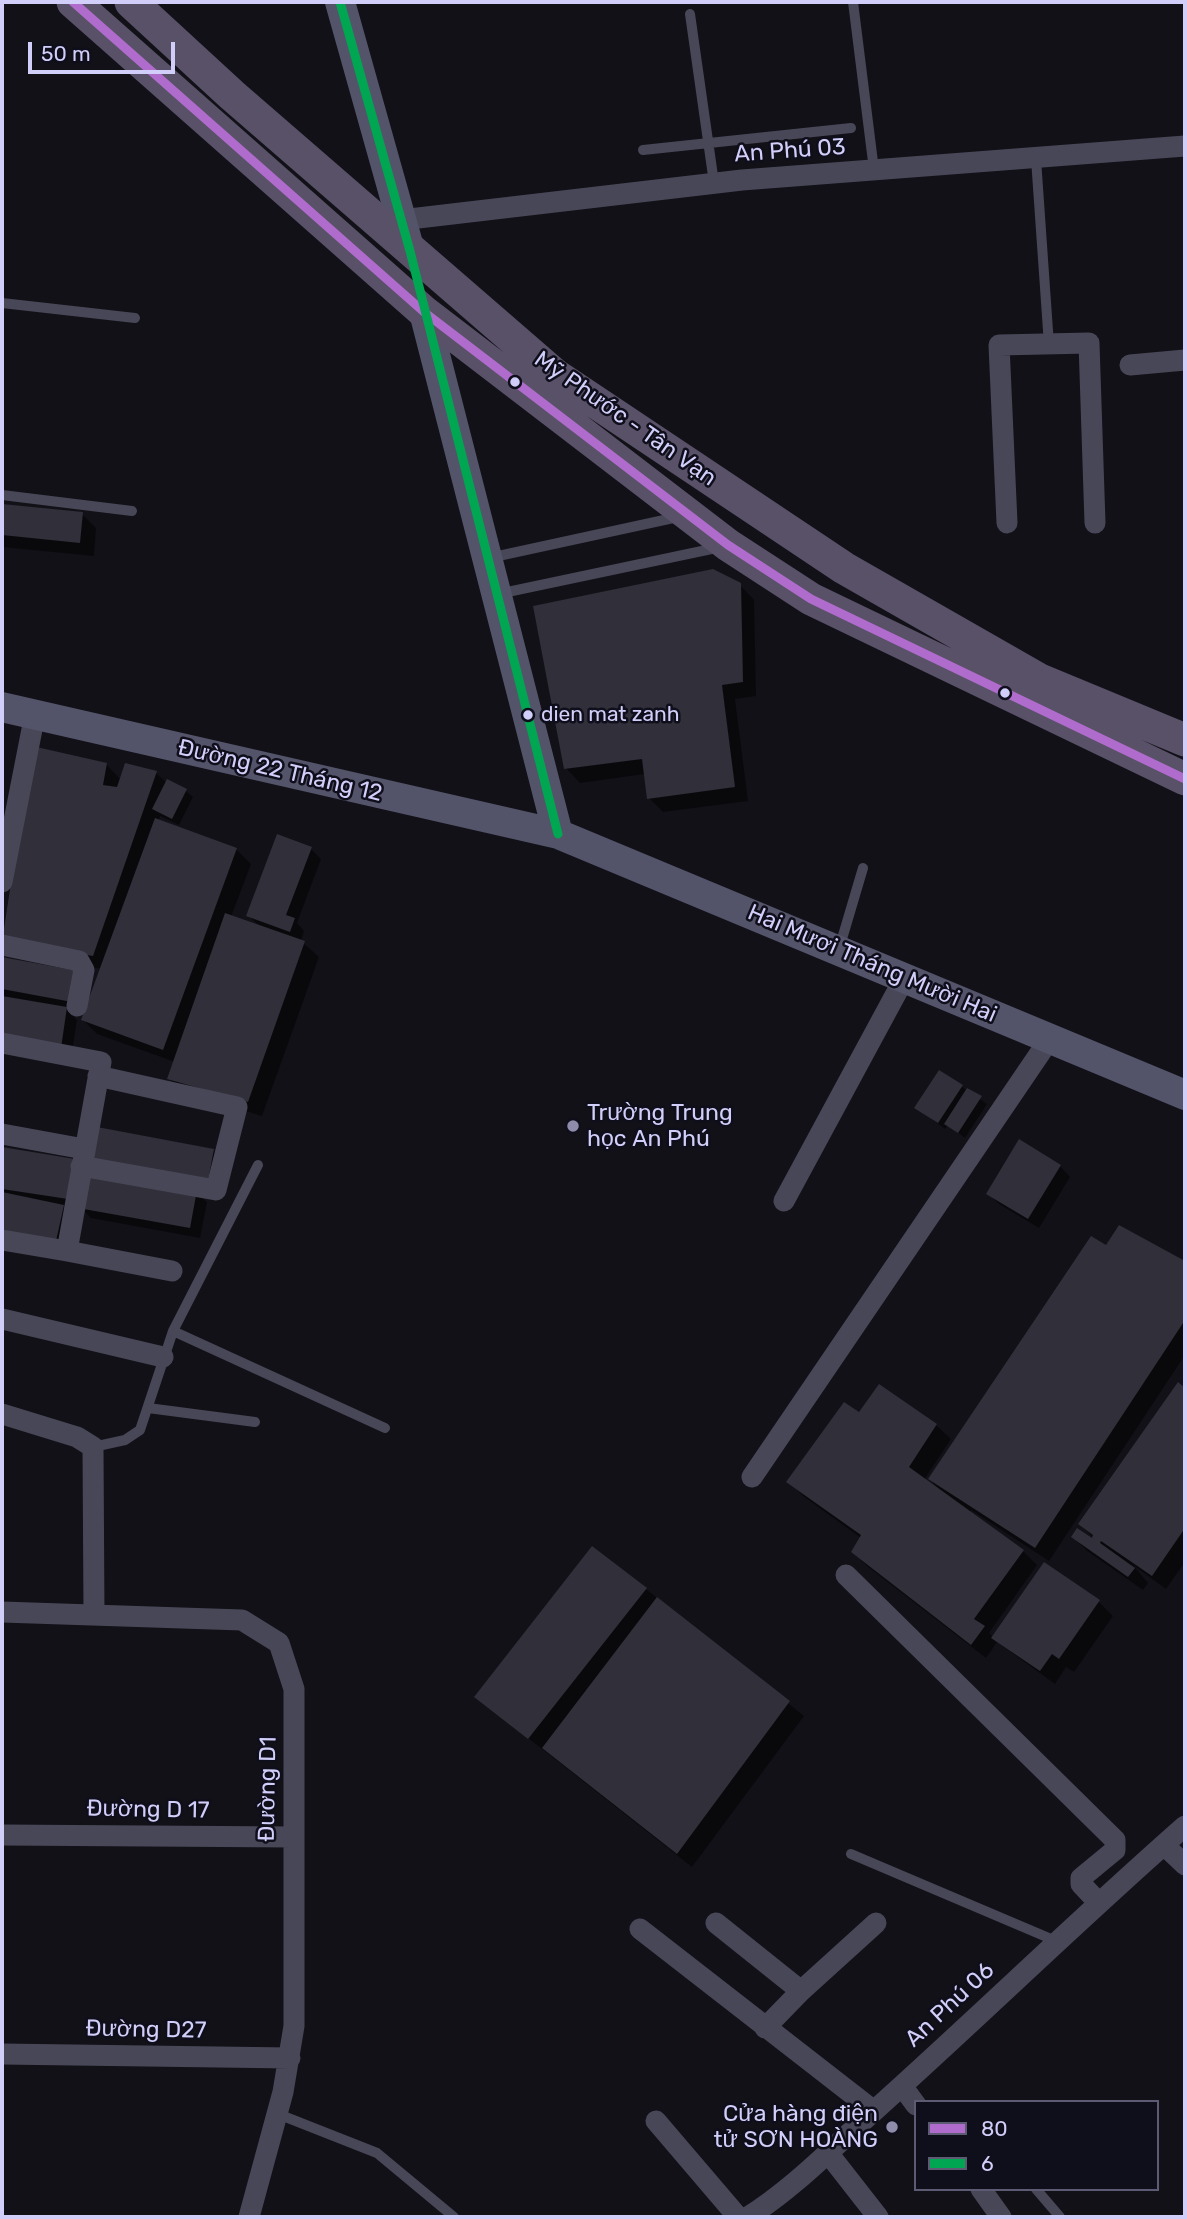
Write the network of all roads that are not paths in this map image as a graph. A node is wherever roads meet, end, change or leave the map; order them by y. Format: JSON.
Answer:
{"nodes":[{"id":1,"x":73,"y":2,"type":"edge"},
{"id":2,"x":131,"y":2,"type":"edge"},
{"id":3,"x":340,"y":2,"type":"edge"},
{"id":4,"x":853,"y":2,"type":"edge"},
{"id":5,"x":690,"y":14,"type":"dead end"},
{"id":6,"x":852,"y":128,"type":"dead end"},
{"id":7,"x":709,"y":143,"type":"junction"},
{"id":8,"x":1185,"y":146,"type":"edge"},
{"id":9,"x":643,"y":150,"type":"dead end"},
{"id":10,"x":1035,"y":159,"type":"junction"},
{"id":11,"x":874,"y":170,"type":"junction"},
{"id":12,"x":714,"y":183,"type":"junction"},
{"id":13,"x":401,"y":220,"type":"junction"},
{"id":14,"x":410,"y":251,"type":"junction"},
{"id":15,"x":2,"y":303,"type":"edge"},
{"id":16,"x":424,"y":312,"type":"junction"},
{"id":17,"x":135,"y":318,"type":"dead end"},
{"id":18,"x":1049,"y":345,"type":"junction"},
{"id":19,"x":1185,"y":360,"type":"edge"},
{"id":20,"x":1130,"y":365,"type":"dead end"},
{"id":21,"x":2,"y":495,"type":"edge"},
{"id":22,"x":132,"y":511,"type":"dead end"},
{"id":23,"x":688,"y":514,"type":"junction"},
{"id":24,"x":1007,"y":523,"type":"dead end"},
{"id":25,"x":1095,"y":523,"type":"dead end"},
{"id":26,"x":728,"y":545,"type":"junction"},
{"id":27,"x":489,"y":558,"type":"junction"},
{"id":28,"x":498,"y":594,"type":"junction"},
{"id":29,"x":2,"y":707,"type":"edge"},
{"id":30,"x":35,"y":714,"type":"junction"},
{"id":31,"x":1185,"y":740,"type":"edge"},
{"id":32,"x":1185,"y":779,"type":"edge"},
{"id":33,"x":558,"y":834,"type":"junction"},
{"id":34,"x":863,"y":868,"type":"dead end"},
{"id":35,"x":2,"y":882,"type":"edge"},
{"id":36,"x":2,"y":945,"type":"edge"},
{"id":37,"x":839,"y":949,"type":"junction"},
{"id":38,"x":905,"y":977,"type":"junction"},
{"id":39,"x":77,"y":1006,"type":"dead end"},
{"id":40,"x":1051,"y":1037,"type":"junction"},
{"id":41,"x":2,"y":1043,"type":"edge"},
{"id":42,"x":98,"y":1076,"type":"junction"},
{"id":43,"x":1185,"y":1095,"type":"edge"},
{"id":44,"x":2,"y":1134,"type":"edge"},
{"id":45,"x":82,"y":1157,"type":"junction"},
{"id":46,"x":258,"y":1165,"type":"dead end"},
{"id":47,"x":784,"y":1201,"type":"dead end"},
{"id":48,"x":2,"y":1240,"type":"edge"},
{"id":49,"x":67,"y":1251,"type":"junction"},
{"id":50,"x":172,"y":1271,"type":"dead end"},
{"id":51,"x":2,"y":1319,"type":"edge"},
{"id":52,"x":173,"y":1331,"type":"junction"},
{"id":53,"x":163,"y":1357,"type":"junction"},
{"id":54,"x":148,"y":1408,"type":"junction"},
{"id":55,"x":2,"y":1414,"type":"edge"},
{"id":56,"x":255,"y":1422,"type":"dead end"},
{"id":57,"x":385,"y":1428,"type":"dead end"},
{"id":58,"x":93,"y":1447,"type":"junction"},
{"id":59,"x":752,"y":1477,"type":"dead end"},
{"id":60,"x":846,"y":1575,"type":"dead end"},
{"id":61,"x":2,"y":1612,"type":"edge"},
{"id":62,"x":94,"y":1615,"type":"junction"},
{"id":63,"x":1185,"y":1826,"type":"edge"},
{"id":64,"x":2,"y":1835,"type":"edge"},
{"id":65,"x":293,"y":1838,"type":"junction"},
{"id":66,"x":1164,"y":1845,"type":"junction"},
{"id":67,"x":851,"y":1854,"type":"dead end"},
{"id":68,"x":1185,"y":1865,"type":"edge"},
{"id":69,"x":1098,"y":1902,"type":"junction"},
{"id":70,"x":716,"y":1923,"type":"dead end"},
{"id":71,"x":876,"y":1923,"type":"dead end"},
{"id":72,"x":640,"y":1929,"type":"dead end"},
{"id":73,"x":1056,"y":1941,"type":"junction"},
{"id":74,"x":801,"y":1991,"type":"junction"},
{"id":75,"x":765,"y":2028,"type":"junction"},
{"id":76,"x":2,"y":2054,"type":"edge"},
{"id":77,"x":290,"y":2058,"type":"junction"},
{"id":78,"x":902,"y":2087,"type":"junction"},
{"id":79,"x":914,"y":2102,"type":"edge"},
{"id":80,"x":874,"y":2111,"type":"junction"},
{"id":81,"x":278,"y":2114,"type":"junction"},
{"id":82,"x":656,"y":2121,"type":"dead end"},
{"id":83,"x":828,"y":2153,"type":"junction"},
{"id":84,"x":982,"y":2191,"type":"edge"},
{"id":85,"x":1038,"y":2191,"type":"edge"},
{"id":86,"x":763,"y":2214,"type":"edge"},
{"id":87,"x":249,"y":2217,"type":"edge"},
{"id":88,"x":454,"y":2217,"type":"edge"},
{"id":89,"x":738,"y":2217,"type":"edge"},
{"id":90,"x":878,"y":2217,"type":"edge"},
{"id":91,"x":1002,"y":2217,"type":"edge"},
{"id":92,"x":1060,"y":2217,"type":"edge"}],
"edges":[{"from":1,"to":16,"type":"main road","name":"Mỹ Phước - Tân Vạn"},
{"from":2,"to":14,"type":"main road","name":"Mỹ Phước - Tân Vạn"},
{"from":3,"to":13,"type":"main road"},
{"from":4,"to":11,"type":"lane"},
{"from":5,"to":7,"type":"lane"},
{"from":6,"to":7,"type":"lane"},
{"from":7,"to":9,"type":"lane"},
{"from":7,"to":12,"type":"lane"},
{"from":8,"to":10,"type":"street","name":"An Phú 03"},
{"from":10,"to":11,"type":"street","name":"An Phú 03"},
{"from":10,"to":18,"type":"lane"},
{"from":11,"to":12,"type":"street","name":"An Phú 03"},
{"from":12,"to":13,"type":"street","name":"An Phú 03"},
{"from":13,"to":14,"type":"main road"},
{"from":14,"to":16,"type":"main road"},
{"from":14,"to":31,"type":"main road","name":"Mỹ Phước - Tân Vạn"},
{"from":15,"to":17,"type":"lane"},
{"from":16,"to":23,"type":"main road","name":"Mỹ Phước - Tân Vạn"},
{"from":16,"to":27,"type":"main road"},
{"from":18,"to":24,"type":"street"},
{"from":18,"to":25,"type":"street"},
{"from":19,"to":20,"type":"street"},
{"from":21,"to":22,"type":"lane"},
{"from":23,"to":26,"type":"main road","name":"Mỹ Phước - Tân Vạn"},
{"from":23,"to":27,"type":"lane"},
{"from":26,"to":28,"type":"lane"},
{"from":26,"to":32,"type":"main road","name":"Mỹ Phước - Tân Vạn"},
{"from":27,"to":28,"type":"main road"},
{"from":28,"to":33,"type":"main road"},
{"from":29,"to":30,"type":"main road","name":"Đường 22 Tháng 12"},
{"from":30,"to":33,"type":"main road","name":"Đường 22 Tháng 12"},
{"from":30,"to":35,"type":"street"},
{"from":33,"to":37,"type":"main road","name":"Hai Mươi Tháng Mười Hai"},
{"from":34,"to":37,"type":"lane"},
{"from":36,"to":39,"type":"street"},
{"from":37,"to":38,"type":"main road","name":"Hai Mươi Tháng Mười Hai"},
{"from":38,"to":40,"type":"main road","name":"Hai Mươi Tháng Mười Hai"},
{"from":38,"to":47,"type":"street"},
{"from":40,"to":43,"type":"main road","name":"Hai Mươi Tháng Mười Hai"},
{"from":40,"to":59,"type":"street"},
{"from":41,"to":42,"type":"street"},
{"from":42,"to":45,"type":"street"},
{"from":42,"to":45,"type":"street"},
{"from":44,"to":45,"type":"street"},
{"from":45,"to":49,"type":"street"},
{"from":46,"to":52,"type":"lane"},
{"from":48,"to":49,"type":"street"},
{"from":49,"to":50,"type":"street"},
{"from":51,"to":53,"type":"street"},
{"from":52,"to":53,"type":"lane"},
{"from":52,"to":57,"type":"lane"},
{"from":53,"to":54,"type":"lane"},
{"from":54,"to":56,"type":"lane"},
{"from":54,"to":58,"type":"lane"},
{"from":55,"to":58,"type":"street"},
{"from":58,"to":62,"type":"street"},
{"from":60,"to":69,"type":"street"},
{"from":61,"to":62,"type":"street","name":"Đường D1"},
{"from":62,"to":65,"type":"street","name":"Đường D1"},
{"from":63,"to":66,"type":"street","name":"An Phú 06"},
{"from":64,"to":65,"type":"street","name":"Đường D 17"},
{"from":65,"to":77,"type":"street","name":"Đường D1"},
{"from":66,"to":68,"type":"street"},
{"from":66,"to":69,"type":"street","name":"An Phú 06"},
{"from":67,"to":73,"type":"lane"},
{"from":69,"to":73,"type":"street","name":"An Phú 06"},
{"from":70,"to":74,"type":"street"},
{"from":71,"to":74,"type":"street"},
{"from":72,"to":75,"type":"street"},
{"from":73,"to":78,"type":"street","name":"An Phú 06"},
{"from":74,"to":75,"type":"street"},
{"from":75,"to":80,"type":"street"},
{"from":76,"to":77,"type":"street","name":"Đường D27"},
{"from":77,"to":81,"type":"street","name":"Đường D1"},
{"from":78,"to":79,"type":"street"},
{"from":78,"to":80,"type":"street","name":"An Phú 06"},
{"from":80,"to":83,"type":"street","name":"An Phú 06"},
{"from":81,"to":87,"type":"street","name":"Đường D1"},
{"from":81,"to":88,"type":"lane"},
{"from":82,"to":89,"type":"street"},
{"from":83,"to":86,"type":"street","name":"An Phú 06"},
{"from":83,"to":90,"type":"street"},
{"from":84,"to":91,"type":"street"},
{"from":85,"to":92,"type":"lane"}]}
